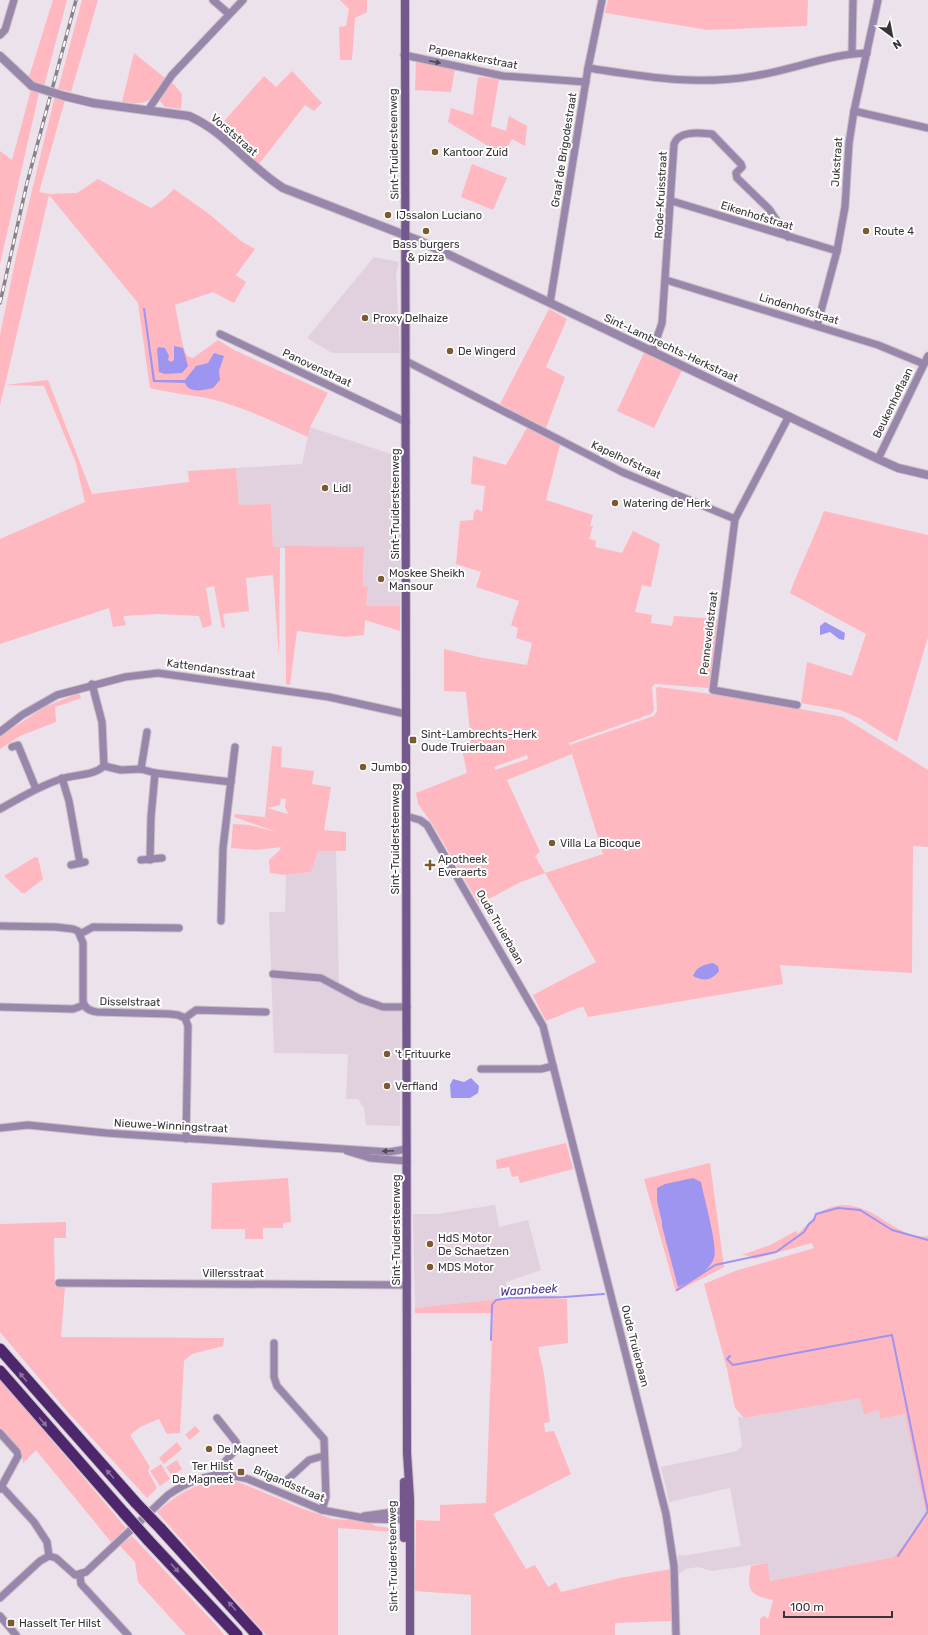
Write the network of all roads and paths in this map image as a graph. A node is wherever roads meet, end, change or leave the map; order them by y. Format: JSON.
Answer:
{"nodes":[{"id":1,"x":14,"y":0,"type":"edge"},
{"id":2,"x":213,"y":0,"type":"edge"},
{"id":3,"x":243,"y":0,"type":"edge"},
{"id":4,"x":404,"y":0,"type":"edge"},
{"id":5,"x":602,"y":0,"type":"edge"},
{"id":6,"x":852,"y":0,"type":"edge"},
{"id":7,"x":878,"y":0,"type":"edge"},
{"id":8,"x":229,"y":14,"type":"junction"},
{"id":9,"x":0,"y":35,"type":"edge"},
{"id":10,"x":852,"y":53,"type":"junction"},
{"id":11,"x":867,"y":53,"type":"junction"},
{"id":12,"x":404,"y":55,"type":"junction"},
{"id":13,"x":0,"y":56,"type":"edge"},
{"id":14,"x":588,"y":68,"type":"junction"},
{"id":15,"x":586,"y":82,"type":"junction"},
{"id":16,"x":148,"y":110,"type":"junction"},
{"id":17,"x":854,"y":111,"type":"junction"},
{"id":18,"x":928,"y":128,"type":"edge"},
{"id":19,"x":672,"y":201,"type":"junction"},
{"id":20,"x":406,"y":235,"type":"junction"},
{"id":21,"x":788,"y":237,"type":"junction"},
{"id":22,"x":837,"y":251,"type":"junction"},
{"id":23,"x":666,"y":280,"type":"junction"},
{"id":24,"x":550,"y":303,"type":"junction"},
{"id":25,"x":817,"y":326,"type":"junction"},
{"id":26,"x":220,"y":334,"type":"dead end"},
{"id":27,"x":652,"y":352,"type":"junction"},
{"id":28,"x":928,"y":356,"type":"edge"},
{"id":29,"x":406,"y":361,"type":"junction"},
{"id":30,"x":924,"y":364,"type":"junction"},
{"id":31,"x":789,"y":416,"type":"junction"},
{"id":32,"x":406,"y":422,"type":"junction"},
{"id":33,"x":878,"y":459,"type":"junction"},
{"id":34,"x":928,"y":475,"type":"edge"},
{"id":35,"x":735,"y":519,"type":"junction"},
{"id":36,"x":92,"y":684,"type":"junction"},
{"id":37,"x":796,"y":705,"type":"dead end"},
{"id":38,"x":406,"y":714,"type":"junction"},
{"id":39,"x":0,"y":732,"type":"edge"},
{"id":40,"x":147,"y":732,"type":"dead end"},
{"id":41,"x":12,"y":747,"type":"dead end"},
{"id":42,"x":235,"y":748,"type":"dead end"},
{"id":43,"x":104,"y":766,"type":"junction"},
{"id":44,"x":141,"y":769,"type":"junction"},
{"id":45,"x":155,"y":773,"type":"junction"},
{"id":46,"x":62,"y":778,"type":"junction"},
{"id":47,"x":231,"y":782,"type":"junction"},
{"id":48,"x":36,"y":789,"type":"junction"},
{"id":49,"x":0,"y":809,"type":"edge"},
{"id":50,"x":406,"y":816,"type":"junction"},
{"id":51,"x":162,"y":858,"type":"dead end"},
{"id":52,"x":141,"y":860,"type":"dead end"},
{"id":53,"x":150,"y":860,"type":"junction"},
{"id":54,"x":71,"y":865,"type":"dead end"},
{"id":55,"x":221,"y":921,"type":"dead end"},
{"id":56,"x":0,"y":926,"type":"edge"},
{"id":57,"x":179,"y":928,"type":"dead end"},
{"id":58,"x":80,"y":934,"type":"junction"},
{"id":59,"x":273,"y":974,"type":"dead end"},
{"id":60,"x":84,"y":1005,"type":"junction"},
{"id":61,"x":0,"y":1007,"type":"edge"},
{"id":62,"x":407,"y":1007,"type":"junction"},
{"id":63,"x":266,"y":1012,"type":"dead end"},
{"id":64,"x":185,"y":1018,"type":"junction"},
{"id":65,"x":553,"y":1066,"type":"junction"},
{"id":66,"x":481,"y":1069,"type":"dead end"},
{"id":67,"x":0,"y":1128,"type":"edge"},
{"id":68,"x":186,"y":1139,"type":"junction"},
{"id":69,"x":341,"y":1149,"type":"junction"},
{"id":70,"x":407,"y":1149,"type":"junction"},
{"id":71,"x":407,"y":1161,"type":"junction"},
{"id":72,"x":60,"y":1283,"type":"dead end"},
{"id":73,"x":407,"y":1286,"type":"junction"},
{"id":74,"x":274,"y":1344,"type":"dead end"},
{"id":75,"x":0,"y":1349,"type":"edge"},
{"id":76,"x":0,"y":1370,"type":"edge"},
{"id":77,"x":217,"y":1418,"type":"dead end"},
{"id":78,"x":0,"y":1433,"type":"edge"},
{"id":79,"x":324,"y":1456,"type":"junction"},
{"id":80,"x":213,"y":1475,"type":"junction"},
{"id":81,"x":287,"y":1480,"type":"dead end"},
{"id":82,"x":1,"y":1488,"type":"edge"},
{"id":83,"x":322,"y":1510,"type":"junction"},
{"id":84,"x":406,"y":1510,"type":"junction"},
{"id":85,"x":355,"y":1517,"type":"junction"},
{"id":86,"x":406,"y":1520,"type":"junction"},
{"id":87,"x":49,"y":1556,"type":"junction"},
{"id":88,"x":80,"y":1575,"type":"junction"},
{"id":89,"x":0,"y":1598,"type":"edge"},
{"id":90,"x":0,"y":1616,"type":"edge"},
{"id":91,"x":16,"y":1635,"type":"edge"},
{"id":92,"x":128,"y":1635,"type":"edge"},
{"id":93,"x":237,"y":1635,"type":"edge"},
{"id":94,"x":257,"y":1635,"type":"edge"},
{"id":95,"x":405,"y":1635,"type":"edge"},
{"id":96,"x":410,"y":1635,"type":"edge"},
{"id":97,"x":676,"y":1635,"type":"edge"}],
"edges":[{"from":1,"to":9,"type":"street"},
{"from":2,"to":8,"type":"street"},
{"from":3,"to":8,"type":"street"},
{"from":4,"to":12,"type":"main road","name":"Sint-Truidersteenweg"},
{"from":5,"to":14,"type":"street","name":"Graaf de Brigodestraat"},
{"from":6,"to":10,"type":"street"},
{"from":7,"to":11,"type":"street","name":"Jukstraat"},
{"from":8,"to":16,"type":"street"},
{"from":10,"to":11,"type":"street"},
{"from":10,"to":14,"type":"street"},
{"from":11,"to":17,"type":"street","name":"Jukstraat"},
{"from":12,"to":15,"type":"street","name":"Papenakkerstraat","one_way":true},
{"from":12,"to":20,"type":"main road","name":"Sint-Truidersteenweg"},
{"from":13,"to":16,"type":"street","name":"Vorststraat","bridge":true},
{"from":14,"to":15,"type":"street","name":"Graaf de Brigodestraat"},
{"from":15,"to":24,"type":"street","name":"Graaf de Brigodestraat"},
{"from":16,"to":20,"type":"street","name":"Vorststraat"},
{"from":17,"to":18,"type":"street"},
{"from":17,"to":22,"type":"street","name":"Jukstraat"},
{"from":19,"to":21,"type":"street","name":"Eikenhofstraat"},
{"from":19,"to":21,"type":"street","name":"Rode-Kruisstraat"},
{"from":19,"to":23,"type":"street","name":"Rode-Kruisstraat"},
{"from":20,"to":24,"type":"street","name":"Sint-Lambrechts-Herkstraat"},
{"from":20,"to":29,"type":"main road","name":"Sint-Truidersteenweg"},
{"from":21,"to":22,"type":"street","name":"Eikenhofstraat"},
{"from":22,"to":25,"type":"street","name":"Jukstraat"},
{"from":23,"to":25,"type":"street","name":"Lindenhofstraat"},
{"from":23,"to":27,"type":"street","name":"Rode-Kruisstraat"},
{"from":24,"to":27,"type":"street","name":"Sint-Lambrechts-Herkstraat"},
{"from":25,"to":30,"type":"street","name":"Lindenhofstraat"},
{"from":26,"to":32,"type":"street","name":"Panovenstraat"},
{"from":27,"to":31,"type":"street","name":"Sint-Lambrechts-Herkstraat"},
{"from":28,"to":30,"type":"street","name":"Beukenhoflaan"},
{"from":29,"to":32,"type":"main road","name":"Sint-Truidersteenweg"},
{"from":29,"to":35,"type":"street","name":"Kapelhofstraat"},
{"from":30,"to":33,"type":"street","name":"Beukenhoflaan"},
{"from":31,"to":33,"type":"street","name":"Sint-Lambrechts-Herkstraat"},
{"from":31,"to":35,"type":"street"},
{"from":32,"to":38,"type":"main road","name":"Sint-Truidersteenweg"},
{"from":33,"to":34,"type":"street","name":"Sint-Lambrechts-Herkstraat"},
{"from":35,"to":37,"type":"street","name":"Penneveldstraat"},
{"from":36,"to":38,"type":"street","name":"Kattendansstraat"},
{"from":36,"to":39,"type":"street","name":"Kattendansstraat"},
{"from":36,"to":43,"type":"street"},
{"from":38,"to":50,"type":"main road","name":"Sint-Truidersteenweg"},
{"from":40,"to":44,"type":"street"},
{"from":41,"to":48,"type":"street"},
{"from":42,"to":47,"type":"street"},
{"from":43,"to":44,"type":"street"},
{"from":43,"to":46,"type":"street"},
{"from":44,"to":45,"type":"street"},
{"from":45,"to":47,"type":"street"},
{"from":45,"to":53,"type":"street"},
{"from":46,"to":48,"type":"street"},
{"from":46,"to":54,"type":"street"},
{"from":47,"to":55,"type":"street"},
{"from":48,"to":49,"type":"street"},
{"from":50,"to":62,"type":"main road","name":"Sint-Truidersteenweg"},
{"from":50,"to":65,"type":"street","name":"Oude Truierbaan"},
{"from":51,"to":53,"type":"street"},
{"from":52,"to":53,"type":"street"},
{"from":56,"to":58,"type":"street"},
{"from":57,"to":58,"type":"street"},
{"from":58,"to":60,"type":"street","name":"Disselstraat"},
{"from":59,"to":62,"type":"street"},
{"from":60,"to":61,"type":"street"},
{"from":60,"to":64,"type":"street","name":"Disselstraat"},
{"from":62,"to":70,"type":"main road","name":"Sint-Truidersteenweg"},
{"from":63,"to":64,"type":"street"},
{"from":64,"to":68,"type":"street"},
{"from":65,"to":66,"type":"street"},
{"from":65,"to":97,"type":"street","name":"Oude Truierbaan"},
{"from":67,"to":68,"type":"street","name":"Nieuwe-Winningstraat"},
{"from":68,"to":69,"type":"street","name":"Nieuwe-Winningstraat"},
{"from":70,"to":69,"type":"street","name":"Nieuwe-Winningstraat","one_way":true},
{"from":69,"to":71,"type":"street","name":"Nieuwe-Winningstraat"},
{"from":70,"to":71,"type":"main road","name":"Sint-Truidersteenweg"},
{"from":71,"to":73,"type":"main road","name":"Sint-Truidersteenweg"},
{"from":72,"to":73,"type":"street","name":"Villersstraat"},
{"from":73,"to":84,"type":"main road","name":"Sint-Truidersteenweg"},
{"from":74,"to":79,"type":"street"},
{"from":94,"to":75,"type":"highway","one_way":true,"bridge":true},
{"from":76,"to":93,"type":"highway","one_way":true,"bridge":true},
{"from":77,"to":80,"type":"street"},
{"from":78,"to":82,"type":"street"},
{"from":79,"to":81,"type":"street"},
{"from":79,"to":83,"type":"street"},
{"from":80,"to":83,"type":"street","name":"Brigandsstraat"},
{"from":80,"to":88,"type":"street","name":"Brigandsstraat"},
{"from":82,"to":87,"type":"street"},
{"from":83,"to":85,"type":"street","name":"Brigandsstraat"},
{"from":84,"to":85,"type":"street","name":"Brigandsstraat"},
{"from":84,"to":86,"type":"main road","name":"Sint-Truidersteenweg"},
{"from":85,"to":86,"type":"street","name":"Brigandsstraat"},
{"from":86,"to":95,"type":"main road","name":"Sint-Truidersteenweg"},
{"from":86,"to":96,"type":"main road","name":"Sint-Truidersteenweg"},
{"from":87,"to":88,"type":"street"},
{"from":87,"to":89,"type":"street"},
{"from":88,"to":92,"type":"street"},
{"from":90,"to":91,"type":"street"}]}
